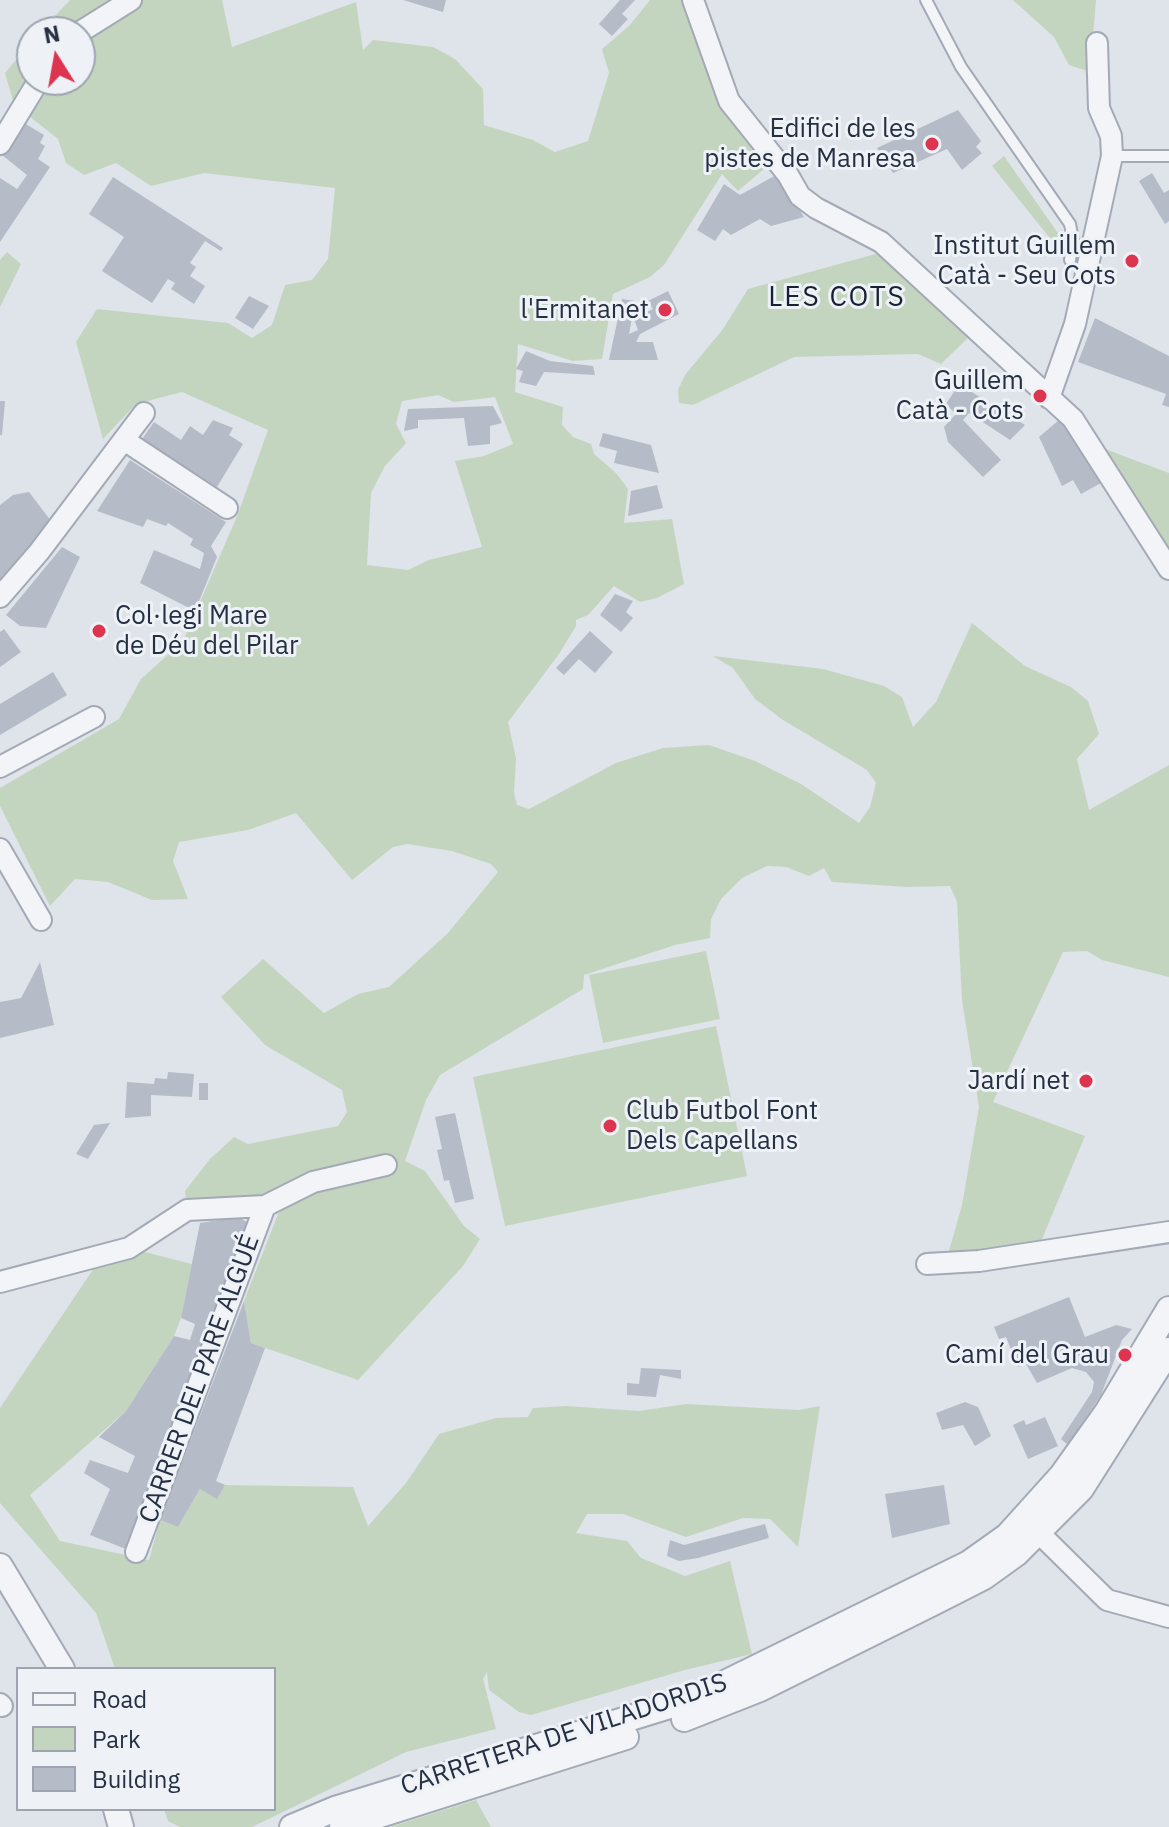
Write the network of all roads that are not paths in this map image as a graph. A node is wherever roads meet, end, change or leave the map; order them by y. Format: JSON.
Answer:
{"nodes":[{"id":1,"x":131,"y":0,"type":"edge"},
{"id":2,"x":693,"y":0,"type":"edge"},
{"id":3,"x":926,"y":0,"type":"edge"},
{"id":4,"x":96,"y":22,"type":"edge"},
{"id":5,"x":1097,"y":43,"type":"dead end"},
{"id":6,"x":29,"y":96,"type":"edge"},
{"id":7,"x":0,"y":144,"type":"edge"},
{"id":8,"x":1112,"y":156,"type":"junction"},
{"id":9,"x":1169,"y":156,"type":"edge"},
{"id":10,"x":1070,"y":260,"type":"dead end"},
{"id":11,"x":1049,"y":398,"type":"junction"},
{"id":12,"x":144,"y":413,"type":"dead end"},
{"id":13,"x":124,"y":440,"type":"junction"},
{"id":14,"x":227,"y":508,"type":"dead end"},
{"id":15,"x":1169,"y":569,"type":"edge"},
{"id":16,"x":0,"y":597,"type":"edge"},
{"id":17,"x":94,"y":717,"type":"dead end"},
{"id":18,"x":0,"y":767,"type":"edge"},
{"id":19,"x":0,"y":849,"type":"edge"},
{"id":20,"x":41,"y":920,"type":"dead end"},
{"id":21,"x":386,"y":1165,"type":"dead end"},
{"id":22,"x":265,"y":1206,"type":"junction"},
{"id":23,"x":1169,"y":1232,"type":"edge"},
{"id":24,"x":927,"y":1264,"type":"dead end"},
{"id":25,"x":0,"y":1282,"type":"edge"},
{"id":26,"x":1169,"y":1309,"type":"edge"},
{"id":27,"x":1169,"y":1350,"type":"edge"},
{"id":28,"x":1040,"y":1534,"type":"junction"},
{"id":29,"x":136,"y":1552,"type":"dead end"},
{"id":30,"x":0,"y":1566,"type":"edge"},
{"id":31,"x":1169,"y":1617,"type":"edge"},
{"id":32,"x":61,"y":1667,"type":"edge"},
{"id":33,"x":292,"y":1827,"type":"edge"},
{"id":34,"x":342,"y":1827,"type":"edge"}],
"edges":[{"from":1,"to":4,"type":"street"},
{"from":2,"to":11,"type":"street"},
{"from":3,"to":10,"type":"lane"},
{"from":5,"to":8,"type":"street"},
{"from":6,"to":7,"type":"street"},
{"from":8,"to":9,"type":"lane"},
{"from":8,"to":11,"type":"street"},
{"from":11,"to":15,"type":"street"},
{"from":12,"to":13,"type":"street"},
{"from":13,"to":14,"type":"street"},
{"from":13,"to":16,"type":"street"},
{"from":17,"to":18,"type":"street"},
{"from":19,"to":20,"type":"street"},
{"from":21,"to":22,"type":"street"},
{"from":22,"to":25,"type":"street"},
{"from":22,"to":29,"type":"street","name":"CARRER DEL PARE ALGUÉ"},
{"from":23,"to":24,"type":"street"},
{"from":26,"to":33,"type":"street","name":"CARRETERA DE VILADORDIS"},
{"from":27,"to":28,"type":"street","name":"CARRETERA DE VILADORDIS"},
{"from":28,"to":31,"type":"street"},
{"from":28,"to":34,"type":"street","name":"CARRETERA DE VILADORDIS"},
{"from":30,"to":32,"type":"street"}]}
